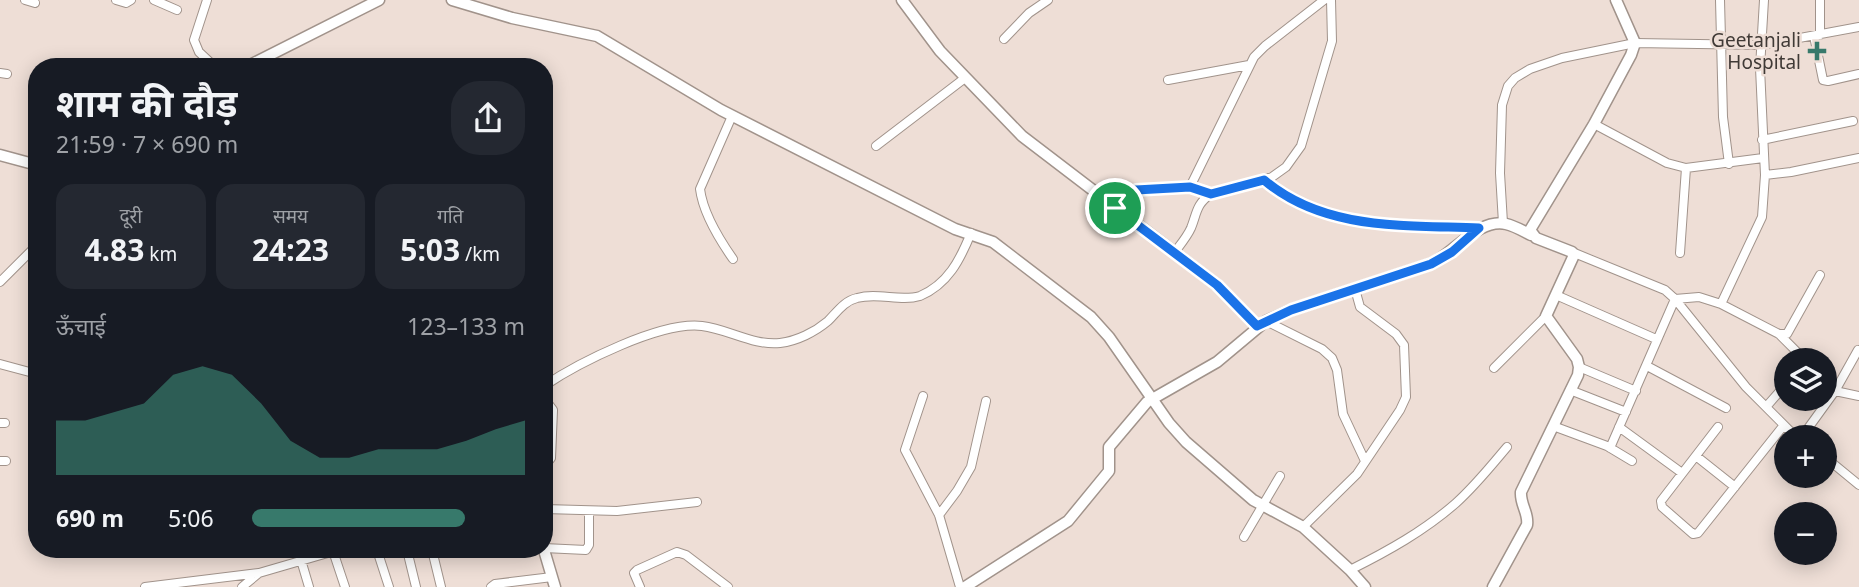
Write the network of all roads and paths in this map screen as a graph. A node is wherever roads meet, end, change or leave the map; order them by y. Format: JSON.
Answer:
{"nodes":[{"id":1,"x":25,"y":0,"type":"edge"},
{"id":2,"x":116,"y":0,"type":"edge"},
{"id":3,"x":131,"y":0,"type":"edge"},
{"id":4,"x":154,"y":0,"type":"edge"},
{"id":5,"x":207,"y":0,"type":"edge"},
{"id":6,"x":379,"y":0,"type":"edge"},
{"id":7,"x":452,"y":0,"type":"edge"},
{"id":8,"x":902,"y":0,"type":"edge"},
{"id":9,"x":1048,"y":0,"type":"edge"},
{"id":10,"x":1325,"y":0,"type":"edge"},
{"id":11,"x":1331,"y":0,"type":"edge"},
{"id":12,"x":1616,"y":0,"type":"edge"},
{"id":13,"x":1720,"y":0,"type":"edge"},
{"id":14,"x":1764,"y":0,"type":"edge"},
{"id":15,"x":1820,"y":0,"type":"edge"},
{"id":16,"x":35,"y":3,"type":"dead end"},
{"id":17,"x":177,"y":10,"type":"dead end"},
{"id":18,"x":1859,"y":27,"type":"edge"},
{"id":19,"x":1817,"y":35,"type":"junction"},
{"id":20,"x":1004,"y":39,"type":"dead end"},
{"id":21,"x":1635,"y":43,"type":"junction"},
{"id":22,"x":1721,"y":43,"type":"junction"},
{"id":23,"x":1762,"y":45,"type":"junction"},
{"id":24,"x":205,"y":58,"type":"edge"},
{"id":25,"x":264,"y":58,"type":"edge"},
{"id":26,"x":1249,"y":65,"type":"junction"},
{"id":27,"x":1859,"y":74,"type":"edge"},
{"id":28,"x":965,"y":78,"type":"junction"},
{"id":29,"x":1168,"y":80,"type":"dead end"},
{"id":30,"x":732,"y":116,"type":"junction"},
{"id":31,"x":1853,"y":121,"type":"dead end"},
{"id":32,"x":1594,"y":124,"type":"junction"},
{"id":33,"x":1762,"y":140,"type":"junction"},
{"id":34,"x":876,"y":146,"type":"dead end"},
{"id":35,"x":0,"y":155,"type":"edge"},
{"id":36,"x":1763,"y":158,"type":"junction"},
{"id":37,"x":1859,"y":158,"type":"edge"},
{"id":38,"x":28,"y":163,"type":"edge"},
{"id":39,"x":1729,"y":164,"type":"junction"},
{"id":40,"x":1686,"y":169,"type":"junction"},
{"id":41,"x":1765,"y":175,"type":"junction"},
{"id":42,"x":1264,"y":180,"type":"junction"},
{"id":43,"x":1190,"y":187,"type":"junction"},
{"id":44,"x":1211,"y":194,"type":"junction"},
{"id":45,"x":1115,"y":208,"type":"junction"},
{"id":46,"x":1503,"y":223,"type":"junction"},
{"id":47,"x":1479,"y":228,"type":"junction"},
{"id":48,"x":971,"y":233,"type":"junction"},
{"id":49,"x":1531,"y":235,"type":"junction"},
{"id":50,"x":1572,"y":252,"type":"junction"},
{"id":51,"x":1174,"y":253,"type":"junction"},
{"id":52,"x":1681,"y":253,"type":"dead end"},
{"id":53,"x":28,"y":254,"type":"edge"},
{"id":54,"x":733,"y":259,"type":"dead end"},
{"id":55,"x":1820,"y":275,"type":"dead end"},
{"id":56,"x":0,"y":282,"type":"edge"},
{"id":57,"x":1355,"y":289,"type":"junction"},
{"id":58,"x":1556,"y":295,"type":"junction"},
{"id":59,"x":1675,"y":299,"type":"junction"},
{"id":60,"x":1721,"y":304,"type":"junction"},
{"id":61,"x":1546,"y":316,"type":"junction"},
{"id":62,"x":1262,"y":324,"type":"junction"},
{"id":63,"x":1779,"y":334,"type":"junction"},
{"id":64,"x":1657,"y":339,"type":"junction"},
{"id":65,"x":1793,"y":348,"type":"edge"},
{"id":66,"x":1858,"y":350,"type":"edge"},
{"id":67,"x":0,"y":364,"type":"edge"},
{"id":68,"x":1647,"y":366,"type":"junction"},
{"id":69,"x":1579,"y":367,"type":"junction"},
{"id":70,"x":1494,"y":368,"type":"dead end"},
{"id":71,"x":28,"y":372,"type":"edge"},
{"id":72,"x":553,"y":381,"type":"edge"},
{"id":73,"x":1837,"y":387,"type":"edge"},
{"id":74,"x":1570,"y":390,"type":"junction"},
{"id":75,"x":1636,"y":391,"type":"junction"},
{"id":76,"x":1837,"y":391,"type":"edge"},
{"id":77,"x":923,"y":396,"type":"dead end"},
{"id":78,"x":1859,"y":396,"type":"edge"},
{"id":79,"x":1774,"y":398,"type":"edge"},
{"id":80,"x":1152,"y":399,"type":"junction"},
{"id":81,"x":986,"y":401,"type":"dead end"},
{"id":82,"x":1766,"y":407,"type":"junction"},
{"id":83,"x":1726,"y":408,"type":"dead end"},
{"id":84,"x":1820,"y":411,"type":"edge"},
{"id":85,"x":1626,"y":412,"type":"junction"},
{"id":86,"x":1784,"y":425,"type":"edge"},
{"id":87,"x":1809,"y":425,"type":"edge"},
{"id":88,"x":1553,"y":426,"type":"junction"},
{"id":89,"x":1619,"y":427,"type":"junction"},
{"id":90,"x":1717,"y":428,"type":"dead end"},
{"id":91,"x":1774,"y":438,"type":"edge"},
{"id":92,"x":1507,"y":447,"type":"dead end"},
{"id":93,"x":1610,"y":448,"type":"junction"},
{"id":94,"x":1696,"y":456,"type":"junction"},
{"id":95,"x":1365,"y":461,"type":"junction"},
{"id":96,"x":1632,"y":461,"type":"dead end"},
{"id":97,"x":1837,"y":467,"type":"edge"},
{"id":98,"x":1682,"y":472,"type":"junction"},
{"id":99,"x":1280,"y":476,"type":"dead end"},
{"id":100,"x":1859,"y":485,"type":"edge"},
{"id":101,"x":1735,"y":487,"type":"junction"},
{"id":102,"x":697,"y":502,"type":"dead end"},
{"id":103,"x":1261,"y":505,"type":"junction"},
{"id":104,"x":553,"y":509,"type":"edge"},
{"id":105,"x":589,"y":511,"type":"junction"},
{"id":106,"x":939,"y":515,"type":"junction"},
{"id":107,"x":1303,"y":527,"type":"junction"},
{"id":108,"x":1244,"y":537,"type":"dead end"},
{"id":109,"x":553,"y":549,"type":"edge"},
{"id":110,"x":309,"y":558,"type":"edge"},
{"id":111,"x":337,"y":558,"type":"edge"},
{"id":112,"x":380,"y":558,"type":"edge"},
{"id":113,"x":409,"y":558,"type":"edge"},
{"id":114,"x":434,"y":558,"type":"edge"},
{"id":115,"x":546,"y":558,"type":"edge"},
{"id":116,"x":302,"y":560,"type":"junction"},
{"id":117,"x":1350,"y":570,"type":"junction"},
{"id":118,"x":260,"y":573,"type":"junction"},
{"id":119,"x":553,"y":582,"type":"edge"},
{"id":120,"x":145,"y":587,"type":"edge"},
{"id":121,"x":242,"y":587,"type":"edge"},
{"id":122,"x":309,"y":587,"type":"edge"},
{"id":123,"x":345,"y":587,"type":"edge"},
{"id":124,"x":389,"y":587,"type":"edge"},
{"id":125,"x":416,"y":587,"type":"edge"},
{"id":126,"x":442,"y":587,"type":"edge"},
{"id":127,"x":491,"y":587,"type":"edge"},
{"id":128,"x":640,"y":587,"type":"edge"},
{"id":129,"x":728,"y":587,"type":"edge"},
{"id":130,"x":960,"y":587,"type":"edge"},
{"id":131,"x":965,"y":587,"type":"edge"},
{"id":132,"x":1365,"y":587,"type":"edge"},
{"id":133,"x":1493,"y":587,"type":"edge"}],
"edges":[{"from":1,"to":16,"type":"street"},
{"from":2,"to":3,"type":"street"},
{"from":4,"to":17,"type":"street"},
{"from":5,"to":24,"type":"street"},
{"from":6,"to":25,"type":"street"},
{"from":7,"to":30,"type":"street"},
{"from":8,"to":28,"type":"street"},
{"from":9,"to":20,"type":"street"},
{"from":10,"to":26,"type":"street"},
{"from":11,"to":42,"type":"street"},
{"from":12,"to":21,"type":"street"},
{"from":13,"to":22,"type":"street"},
{"from":14,"to":23,"type":"street"},
{"from":15,"to":19,"type":"street"},
{"from":18,"to":19,"type":"street"},
{"from":19,"to":23,"type":"street"},
{"from":19,"to":27,"type":"street"},
{"from":21,"to":22,"type":"street"},
{"from":21,"to":32,"type":"street"},
{"from":21,"to":46,"type":"street"},
{"from":22,"to":23,"type":"street"},
{"from":22,"to":39,"type":"street"},
{"from":23,"to":33,"type":"street"},
{"from":26,"to":29,"type":"street"},
{"from":26,"to":43,"type":"street"},
{"from":28,"to":34,"type":"street"},
{"from":28,"to":45,"type":"street"},
{"from":30,"to":48,"type":"street"},
{"from":30,"to":54,"type":"street"},
{"from":31,"to":33,"type":"street"},
{"from":32,"to":40,"type":"street"},
{"from":32,"to":49,"type":"street"},
{"from":33,"to":36,"type":"street"},
{"from":35,"to":38,"type":"street"},
{"from":36,"to":39,"type":"street"},
{"from":36,"to":41,"type":"street"},
{"from":37,"to":41,"type":"street"},
{"from":39,"to":40,"type":"street"},
{"from":40,"to":52,"type":"street"},
{"from":41,"to":60,"type":"street"},
{"from":42,"to":44,"type":"street"},
{"from":42,"to":47,"type":"street"},
{"from":43,"to":44,"type":"street"},
{"from":43,"to":45,"type":"street"},
{"from":44,"to":51,"type":"street"},
{"from":45,"to":51,"type":"street"},
{"from":46,"to":47,"type":"street"},
{"from":46,"to":49,"type":"street"},
{"from":47,"to":57,"type":"street"},
{"from":48,"to":72,"type":"street"},
{"from":48,"to":80,"type":"street"},
{"from":49,"to":50,"type":"street"},
{"from":50,"to":58,"type":"street"},
{"from":50,"to":59,"type":"street"},
{"from":51,"to":62,"type":"street"},
{"from":53,"to":56,"type":"street"},
{"from":55,"to":63,"type":"street"},
{"from":57,"to":62,"type":"street"},
{"from":57,"to":95,"type":"street"},
{"from":58,"to":61,"type":"street"},
{"from":58,"to":64,"type":"street"},
{"from":59,"to":60,"type":"street"},
{"from":59,"to":64,"type":"street"},
{"from":59,"to":82,"type":"street"},
{"from":60,"to":63,"type":"street"},
{"from":61,"to":69,"type":"street"},
{"from":61,"to":70,"type":"street"},
{"from":62,"to":80,"type":"street"},
{"from":62,"to":95,"type":"street"},
{"from":63,"to":65,"type":"street"},
{"from":64,"to":68,"type":"street"},
{"from":66,"to":73,"type":"street"},
{"from":67,"to":71,"type":"street"},
{"from":68,"to":75,"type":"street"},
{"from":68,"to":83,"type":"street"},
{"from":69,"to":74,"type":"street"},
{"from":69,"to":75,"type":"street"},
{"from":74,"to":85,"type":"street"},
{"from":74,"to":88,"type":"street"},
{"from":75,"to":85,"type":"street"},
{"from":76,"to":78,"type":"street"},
{"from":77,"to":106,"type":"street"},
{"from":79,"to":82,"type":"street"},
{"from":80,"to":103,"type":"street"},
{"from":80,"to":131,"type":"street"},
{"from":81,"to":106,"type":"street"},
{"from":82,"to":86,"type":"street"},
{"from":84,"to":87,"type":"street"},
{"from":85,"to":89,"type":"street"},
{"from":88,"to":93,"type":"street"},
{"from":88,"to":133,"type":"street"},
{"from":89,"to":93,"type":"street"},
{"from":89,"to":98,"type":"street"},
{"from":90,"to":94,"type":"street"},
{"from":91,"to":101,"type":"street"},
{"from":92,"to":117,"type":"street"},
{"from":93,"to":96,"type":"street"},
{"from":94,"to":98,"type":"street"},
{"from":94,"to":101,"type":"street"},
{"from":95,"to":107,"type":"street"},
{"from":97,"to":100,"type":"street"},
{"from":98,"to":101,"type":"street"},
{"from":99,"to":103,"type":"street"},
{"from":102,"to":105,"type":"street"},
{"from":103,"to":107,"type":"street"},
{"from":103,"to":108,"type":"street"},
{"from":104,"to":105,"type":"street"},
{"from":105,"to":109,"type":"street"},
{"from":106,"to":130,"type":"street"},
{"from":107,"to":117,"type":"street"},
{"from":110,"to":116,"type":"street"},
{"from":111,"to":123,"type":"street"},
{"from":112,"to":124,"type":"street"},
{"from":113,"to":125,"type":"street"},
{"from":114,"to":126,"type":"street"},
{"from":115,"to":119,"type":"street"},
{"from":116,"to":118,"type":"street"},
{"from":116,"to":122,"type":"street"},
{"from":117,"to":132,"type":"street"},
{"from":118,"to":120,"type":"street"},
{"from":118,"to":121,"type":"street"},
{"from":119,"to":127,"type":"street"},
{"from":128,"to":129,"type":"street"}]}
